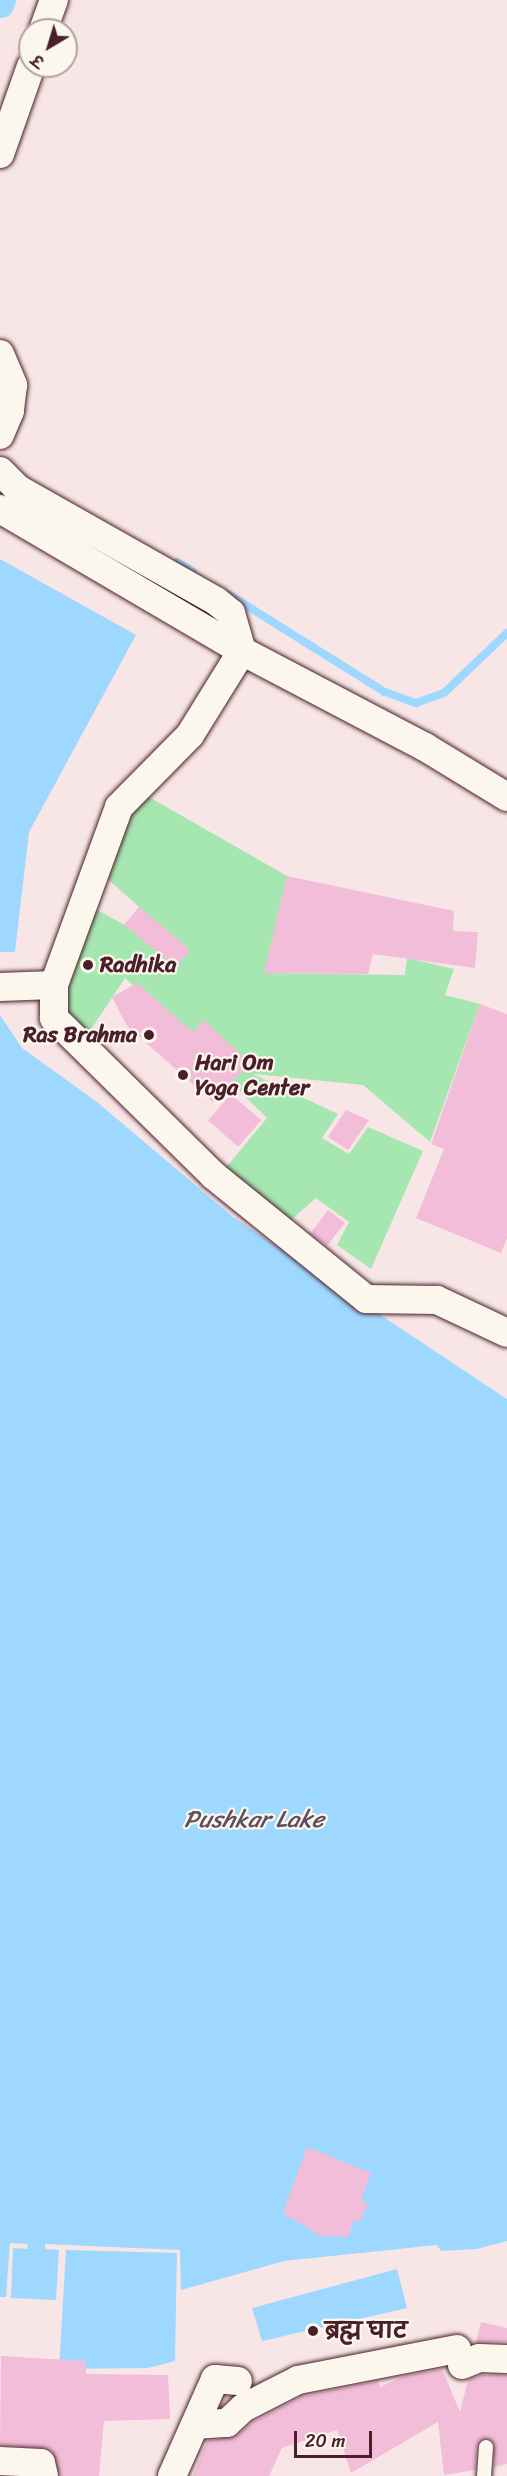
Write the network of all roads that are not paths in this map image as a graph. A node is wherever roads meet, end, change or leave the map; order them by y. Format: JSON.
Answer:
{"nodes":[{"id":1,"x":54,"y":0,"type":"edge"},
{"id":2,"x":47,"y":18,"type":"edge"},
{"id":3,"x":27,"y":78,"type":"edge"},
{"id":4,"x":0,"y":154,"type":"edge"},
{"id":5,"x":0,"y":354,"type":"edge"},
{"id":6,"x":0,"y":435,"type":"edge"},
{"id":7,"x":0,"y":471,"type":"edge"},
{"id":8,"x":0,"y":509,"type":"edge"},
{"id":9,"x":242,"y":651,"type":"junction"},
{"id":10,"x":507,"y":797,"type":"edge"},
{"id":11,"x":45,"y":985,"type":"junction"},
{"id":12,"x":0,"y":987,"type":"edge"},
{"id":13,"x":507,"y":1333,"type":"edge"},
{"id":14,"x":507,"y":2359,"type":"edge"},
{"id":15,"x":238,"y":2382,"type":"dead end"},
{"id":16,"x":195,"y":2425,"type":"junction"},
{"id":17,"x":486,"y":2447,"type":"dead end"},
{"id":18,"x":0,"y":2461,"type":"edge"},
{"id":19,"x":44,"y":2476,"type":"edge"},
{"id":20,"x":172,"y":2476,"type":"edge"},
{"id":21,"x":484,"y":2476,"type":"edge"}],
"edges":[{"from":1,"to":2,"type":"street"},
{"from":3,"to":4,"type":"street"},
{"from":5,"to":6,"type":"street"},
{"from":7,"to":9,"type":"street"},
{"from":8,"to":9,"type":"street"},
{"from":9,"to":10,"type":"street"},
{"from":9,"to":11,"type":"street"},
{"from":11,"to":12,"type":"street"},
{"from":11,"to":13,"type":"street"},
{"from":14,"to":16,"type":"street"},
{"from":15,"to":16,"type":"street"},
{"from":16,"to":20,"type":"street"},
{"from":17,"to":21,"type":"lane"},
{"from":18,"to":19,"type":"street"}]}
